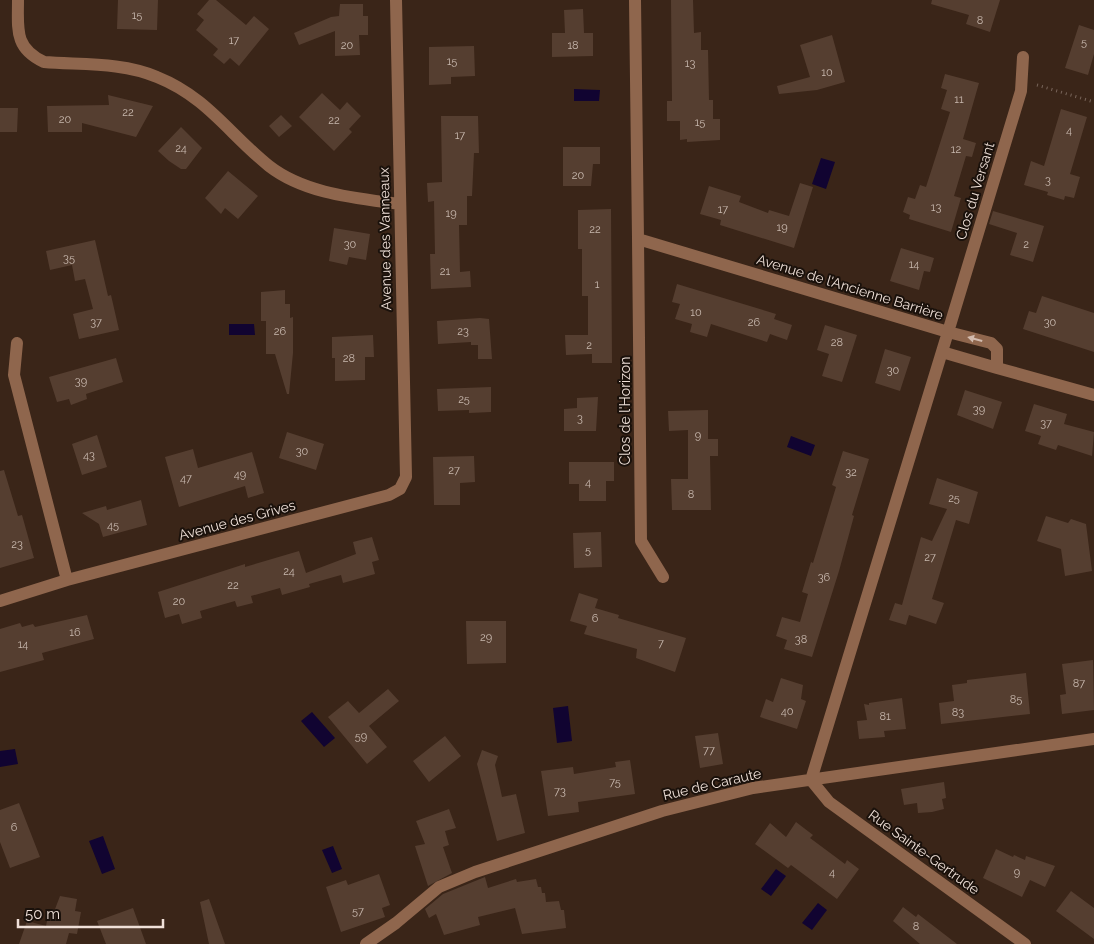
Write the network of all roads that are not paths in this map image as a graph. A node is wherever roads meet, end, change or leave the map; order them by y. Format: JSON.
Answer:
{"nodes":[{"id":1,"x":18,"y":0,"type":"edge"},
{"id":2,"x":396,"y":0,"type":"edge"},
{"id":3,"x":635,"y":0,"type":"edge"},
{"id":4,"x":1023,"y":57,"type":"dead end"},
{"id":5,"x":399,"y":204,"type":"junction"},
{"id":6,"x":638,"y":239,"type":"junction"},
{"id":7,"x":948,"y":332,"type":"junction"},
{"id":8,"x":17,"y":343,"type":"dead end"},
{"id":9,"x":942,"y":352,"type":"junction"},
{"id":10,"x":996,"y":368,"type":"junction"},
{"id":11,"x":1094,"y":395,"type":"edge"},
{"id":12,"x":406,"y":477,"type":"joint"},
{"id":13,"x":663,"y":577,"type":"dead end"},
{"id":14,"x":67,"y":580,"type":"junction"},
{"id":15,"x":0,"y":601,"type":"edge"},
{"id":16,"x":1094,"y":739,"type":"edge"},
{"id":17,"x":811,"y":780,"type":"junction"},
{"id":18,"x":366,"y":944,"type":"edge"},
{"id":19,"x":1025,"y":944,"type":"edge"}],
"edges":[{"from":1,"to":5,"type":"street"},
{"from":2,"to":5,"type":"street","name":"Avenue des Vanneaux"},
{"from":3,"to":6,"type":"street"},
{"from":4,"to":7,"type":"street","name":"Clos du Versant"},
{"from":5,"to":12,"type":"street","name":"Avenue des Vanneaux"},
{"from":6,"to":7,"type":"street","name":"Avenue de l'Ancienne Barrière"},
{"from":6,"to":13,"type":"street","name":"Clos de l'Horizon"},
{"from":7,"to":9,"type":"street","name":"Avenue de l'Ancienne Barrière"},
{"from":10,"to":7,"type":"street","one_way":true},
{"from":8,"to":14,"type":"street"},
{"from":9,"to":10,"type":"street"},
{"from":9,"to":17,"type":"street","name":"Avenue de l'Ancienne Barrière"},
{"from":10,"to":11,"type":"street"},
{"from":12,"to":14,"type":"street","name":"Avenue des Grives"},
{"from":14,"to":15,"type":"street","name":"Avenue des Grives"},
{"from":16,"to":17,"type":"street","name":"Rue de Caraute"},
{"from":17,"to":18,"type":"street","name":"Rue de Caraute"},
{"from":17,"to":19,"type":"street","name":"Rue Sainte-Gertrude"}]}
